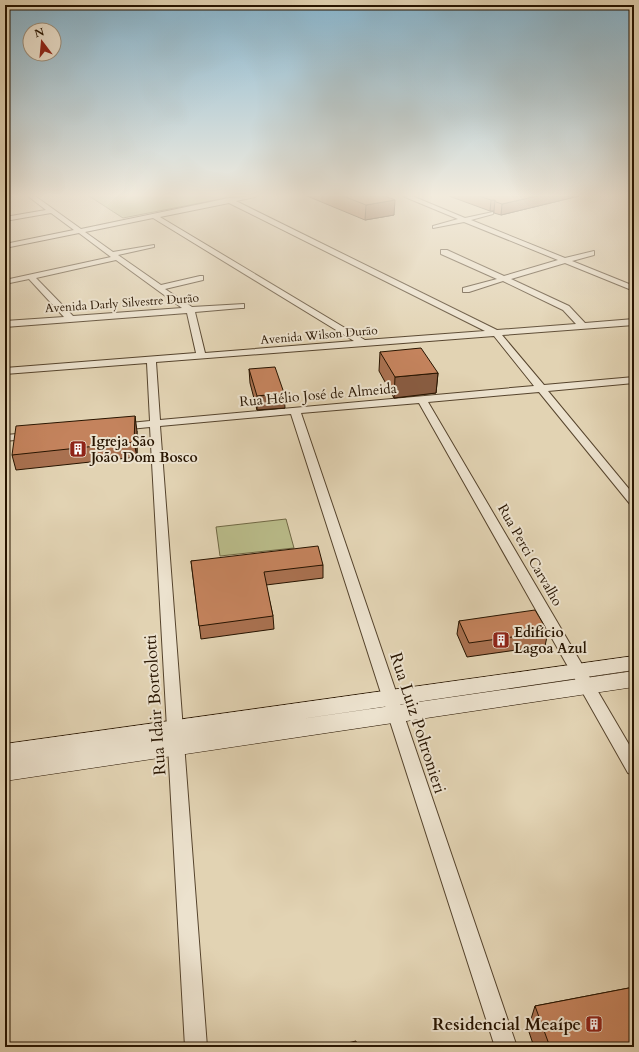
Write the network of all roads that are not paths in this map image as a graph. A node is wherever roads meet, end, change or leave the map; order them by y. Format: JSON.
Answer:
{"nodes":[{"id":1,"x":100,"y":245,"type":"edge"},
{"id":2,"x":202,"y":245,"type":"edge"},
{"id":3,"x":320,"y":245,"type":"edge"},
{"id":4,"x":528,"y":245,"type":"edge"},
{"id":5,"x":152,"y":246,"type":"dead end"},
{"id":6,"x":444,"y":252,"type":"dead end"},
{"id":7,"x":591,"y":253,"type":"dead end"},
{"id":8,"x":115,"y":256,"type":"junction"},
{"id":9,"x":566,"y":261,"type":"junction"},
{"id":10,"x":30,"y":276,"type":"junction"},
{"id":11,"x":200,"y":278,"type":"dead end"},
{"id":12,"x":505,"y":279,"type":"junction"},
{"id":13,"x":5,"y":282,"type":"edge"},
{"id":14,"x":159,"y":288,"type":"junction"},
{"id":15,"x":466,"y":290,"type":"dead end"},
{"id":16,"x":634,"y":290,"type":"edge"},
{"id":17,"x":240,"y":306,"type":"dead end"},
{"id":18,"x":190,"y":310,"type":"junction"},
{"id":19,"x":72,"y":319,"type":"junction"},
{"id":20,"x":634,"y":322,"type":"edge"},
{"id":21,"x":5,"y":324,"type":"edge"},
{"id":22,"x":583,"y":326,"type":"junction"},
{"id":23,"x":496,"y":333,"type":"junction"},
{"id":24,"x":363,"y":343,"type":"junction"},
{"id":25,"x":201,"y":356,"type":"junction"},
{"id":26,"x":151,"y":360,"type":"junction"},
{"id":27,"x":5,"y":371,"type":"edge"},
{"id":28,"x":634,"y":380,"type":"edge"},
{"id":29,"x":541,"y":388,"type":"junction"},
{"id":30,"x":422,"y":400,"type":"junction"},
{"id":31,"x":295,"y":411,"type":"junction"},
{"id":32,"x":155,"y":424,"type":"junction"},
{"id":33,"x":108,"y":428,"type":"edge"},
{"id":34,"x":37,"y":435,"type":"edge"},
{"id":35,"x":5,"y":438,"type":"edge"},
{"id":36,"x":634,"y":502,"type":"edge"},
{"id":37,"x":634,"y":663,"type":"edge"},
{"id":38,"x":583,"y":679,"type":"junction"},
{"id":39,"x":634,"y":679,"type":"edge"},
{"id":40,"x":393,"y":706,"type":"junction"},
{"id":41,"x":176,"y":737,"type":"junction"},
{"id":42,"x":5,"y":753,"type":"edge"},
{"id":43,"x":634,"y":768,"type":"edge"},
{"id":44,"x":5,"y":771,"type":"edge"},
{"id":45,"x":196,"y":1047,"type":"edge"},
{"id":46,"x":506,"y":1047,"type":"edge"}],
"edges":[{"from":1,"to":8,"type":"street"},
{"from":2,"to":24,"type":"street"},
{"from":3,"to":23,"type":"street"},
{"from":4,"to":9,"type":"street"},
{"from":5,"to":8,"type":"street"},
{"from":6,"to":12,"type":"street"},
{"from":7,"to":9,"type":"street"},
{"from":8,"to":10,"type":"street"},
{"from":8,"to":14,"type":"street"},
{"from":9,"to":12,"type":"street"},
{"from":9,"to":16,"type":"street"},
{"from":10,"to":13,"type":"street"},
{"from":10,"to":19,"type":"street"},
{"from":11,"to":14,"type":"street"},
{"from":12,"to":15,"type":"street"},
{"from":12,"to":22,"type":"street"},
{"from":14,"to":18,"type":"street"},
{"from":17,"to":18,"type":"street","name":"Avenida Darly Silvestre Durão"},
{"from":18,"to":19,"type":"street","name":"Avenida Darly Silvestre Durão"},
{"from":18,"to":25,"type":"street"},
{"from":19,"to":21,"type":"street","name":"Avenida Darly Silvestre Durão"},
{"from":20,"to":22,"type":"street","name":"Avenida Wilson Durão"},
{"from":22,"to":23,"type":"street","name":"Avenida Wilson Durão"},
{"from":23,"to":24,"type":"street","name":"Avenida Wilson Durão"},
{"from":23,"to":29,"type":"street"},
{"from":24,"to":25,"type":"street","name":"Avenida Wilson Durão"},
{"from":25,"to":26,"type":"street","name":"Avenida Wilson Durão"},
{"from":26,"to":27,"type":"street","name":"Avenida Wilson Durão"},
{"from":26,"to":32,"type":"street","name":"Rua Idair Bortolotti"},
{"from":28,"to":29,"type":"street","name":"Rua Hélio José de Almeida"},
{"from":29,"to":30,"type":"street","name":"Rua Hélio José de Almeida"},
{"from":29,"to":36,"type":"street"},
{"from":30,"to":31,"type":"street","name":"Rua Hélio José de Almeida"},
{"from":30,"to":38,"type":"street","name":"Rua Perci Carvalho"},
{"from":31,"to":32,"type":"street","name":"Rua Hélio José de Almeida"},
{"from":31,"to":40,"type":"street","name":"Rua Luiz Poltronieri"},
{"from":32,"to":33,"type":"street","name":"Rua Hélio José de Almeida"},
{"from":32,"to":41,"type":"street","name":"Rua Idair Bortolotti"},
{"from":34,"to":35,"type":"street"},
{"from":37,"to":38,"type":"main road"},
{"from":38,"to":39,"type":"main road"},
{"from":38,"to":40,"type":"main road"},
{"from":38,"to":43,"type":"street","name":"Rua Perci Carvalho"},
{"from":40,"to":41,"type":"main road"},
{"from":40,"to":46,"type":"street","name":"Rua Luiz Poltronieri"},
{"from":41,"to":42,"type":"main road"},
{"from":41,"to":44,"type":"main road"},
{"from":41,"to":45,"type":"street","name":"Rua Idair Bortolotti"}]}
